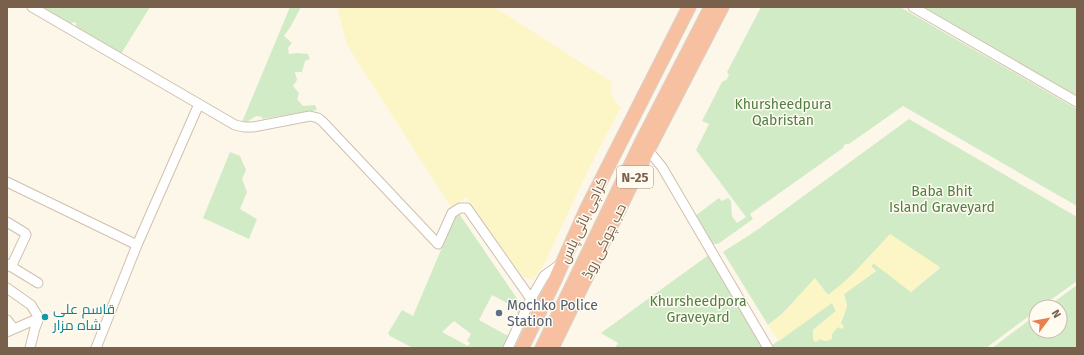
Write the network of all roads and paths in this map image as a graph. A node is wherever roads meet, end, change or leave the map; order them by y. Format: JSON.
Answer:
{"nodes":[{"id":1,"x":32,"y":7,"type":"edge"},
{"id":2,"x":689,"y":7,"type":"edge"},
{"id":3,"x":711,"y":7,"type":"edge"},
{"id":4,"x":722,"y":7,"type":"edge"},
{"id":5,"x":913,"y":7,"type":"edge"},
{"id":6,"x":1077,"y":102,"type":"edge"},
{"id":7,"x":199,"y":104,"type":"junction"},
{"id":8,"x":648,"y":150,"type":"junction"},
{"id":9,"x":7,"y":182,"type":"edge"},
{"id":10,"x":7,"y":222,"type":"edge"},
{"id":11,"x":138,"y":244,"type":"junction"},
{"id":12,"x":563,"y":263,"type":"junction"},
{"id":13,"x":9,"y":266,"type":"edge"},
{"id":14,"x":38,"y":283,"type":"dead end"},
{"id":15,"x":7,"y":288,"type":"edge"},
{"id":16,"x":531,"y":299,"type":"junction"},
{"id":17,"x":39,"y":318,"type":"junction"},
{"id":18,"x":7,"y":320,"type":"edge"},
{"id":19,"x":11,"y":330,"type":"edge"},
{"id":20,"x":30,"y":348,"type":"edge"},
{"id":21,"x":96,"y":348,"type":"edge"},
{"id":22,"x":508,"y":348,"type":"edge"},
{"id":23,"x":522,"y":348,"type":"edge"},
{"id":24,"x":542,"y":348,"type":"edge"},
{"id":25,"x":552,"y":348,"type":"edge"},
{"id":26,"x":768,"y":348,"type":"edge"}],
"edges":[{"from":1,"to":7,"type":"street"},
{"from":2,"to":12,"type":"highway","name":"کراچی بائی پاس"},
{"from":3,"to":24,"type":"highway"},
{"from":4,"to":8,"type":"highway","name":"حب چوکی روڈ","number":"N-25"},
{"from":5,"to":6,"type":"street"},
{"from":7,"to":11,"type":"street"},
{"from":7,"to":16,"type":"street"},
{"from":8,"to":25,"type":"highway","name":"حب چوکی روڈ","number":"N-25"},
{"from":8,"to":26,"type":"street"},
{"from":9,"to":11,"type":"street"},
{"from":10,"to":13,"type":"street"},
{"from":11,"to":21,"type":"street"},
{"from":12,"to":16,"type":"street"},
{"from":12,"to":23,"type":"highway","name":"کراچی بائی پاس"},
{"from":13,"to":14,"type":"street"},
{"from":15,"to":17,"type":"street"},
{"from":16,"to":22,"type":"street"},
{"from":17,"to":19,"type":"street"},
{"from":17,"to":20,"type":"street"},
{"from":18,"to":19,"type":"street"}]}
